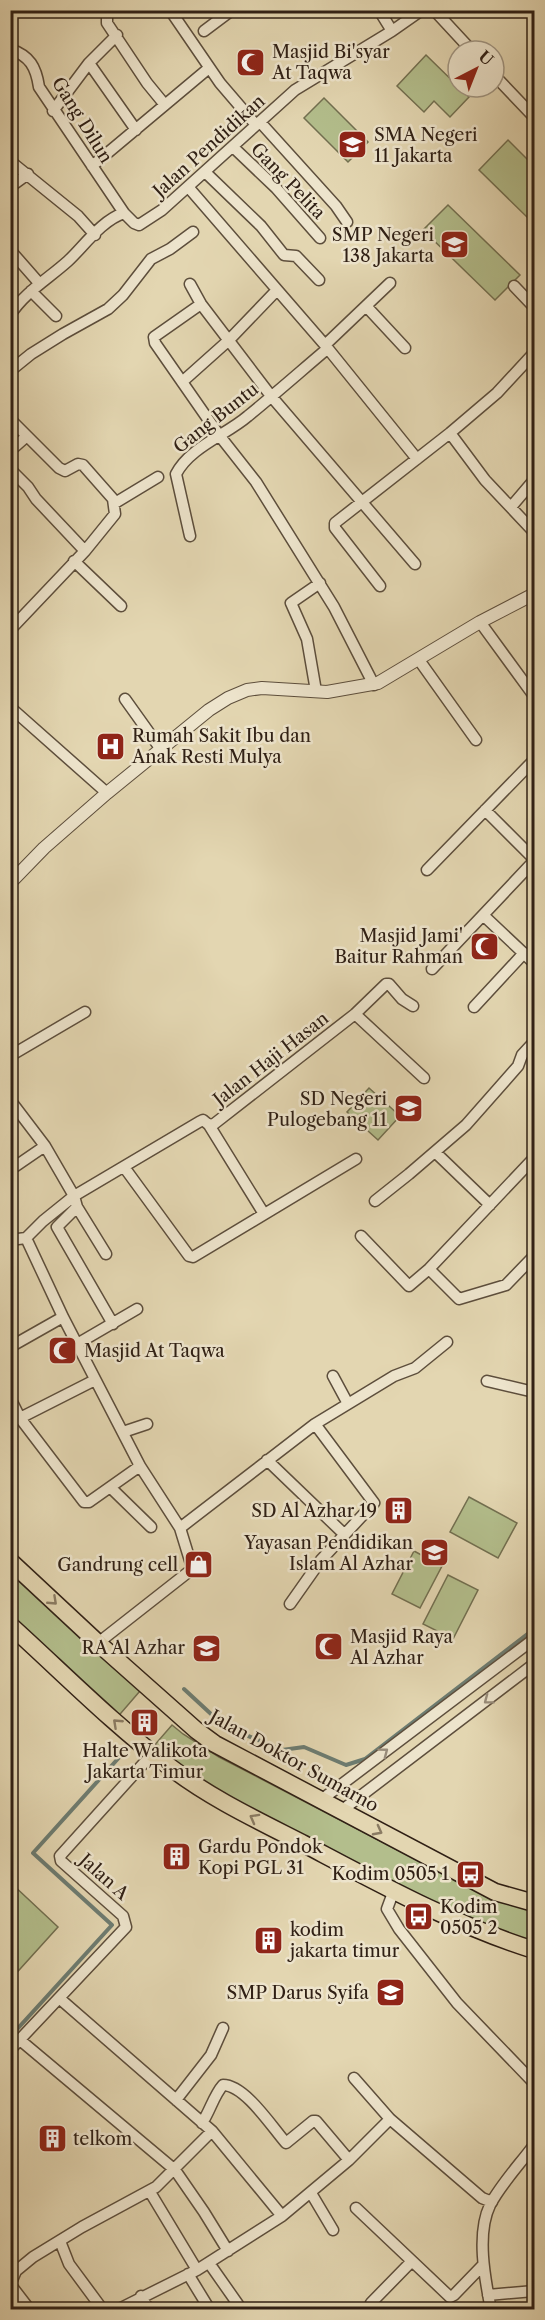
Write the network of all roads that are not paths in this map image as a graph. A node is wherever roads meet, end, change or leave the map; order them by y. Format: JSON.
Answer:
{"nodes":[{"id":1,"x":170,"y":10,"type":"edge"},
{"id":2,"x":232,"y":10,"type":"edge"},
{"id":3,"x":379,"y":10,"type":"edge"},
{"id":4,"x":422,"y":10,"type":"edge"},
{"id":5,"x":437,"y":11,"type":"edge"},
{"id":6,"x":108,"y":12,"type":"edge"},
{"id":7,"x":204,"y":31,"type":"dead end"},
{"id":8,"x":392,"y":31,"type":"junction"},
{"id":9,"x":117,"y":35,"type":"junction"},
{"id":10,"x":462,"y":39,"type":"edge"},
{"id":11,"x":10,"y":50,"type":"edge"},
{"id":12,"x":89,"y":63,"type":"junction"},
{"id":13,"x":209,"y":68,"type":"junction"},
{"id":14,"x":506,"y":88,"type":"edge"},
{"id":15,"x":165,"y":105,"type":"junction"},
{"id":16,"x":53,"y":111,"type":"junction"},
{"id":17,"x":534,"y":117,"type":"edge"},
{"id":18,"x":258,"y":123,"type":"junction"},
{"id":19,"x":136,"y":130,"type":"junction"},
{"id":20,"x":233,"y":147,"type":"junction"},
{"id":21,"x":10,"y":161,"type":"edge"},
{"id":22,"x":92,"y":166,"type":"junction"},
{"id":23,"x":205,"y":172,"type":"junction"},
{"id":24,"x":28,"y":174,"type":"junction"},
{"id":25,"x":10,"y":187,"type":"edge"},
{"id":26,"x":189,"y":188,"type":"junction"},
{"id":27,"x":124,"y":213,"type":"junction"},
{"id":28,"x":347,"y":222,"type":"dead end"},
{"id":29,"x":136,"y":225,"type":"joint"},
{"id":30,"x":193,"y":232,"type":"dead end"},
{"id":31,"x":95,"y":235,"type":"junction"},
{"id":32,"x":320,"y":238,"type":"dead end"},
{"id":33,"x":10,"y":250,"type":"edge"},
{"id":34,"x":319,"y":280,"type":"dead end"},
{"id":35,"x":390,"y":283,"type":"dead end"},
{"id":36,"x":190,"y":284,"type":"dead end"},
{"id":37,"x":514,"y":286,"type":"dead end"},
{"id":38,"x":35,"y":287,"type":"junction"},
{"id":39,"x":277,"y":290,"type":"junction"},
{"id":40,"x":201,"y":304,"type":"junction"},
{"id":41,"x":366,"y":306,"type":"junction"},
{"id":42,"x":534,"y":307,"type":"edge"},
{"id":43,"x":10,"y":315,"type":"edge"},
{"id":44,"x":56,"y":316,"type":"dead end"},
{"id":45,"x":229,"y":340,"type":"junction"},
{"id":46,"x":326,"y":347,"type":"junction"},
{"id":47,"x":405,"y":348,"type":"dead end"},
{"id":48,"x":534,"y":352,"type":"edge"},
{"id":49,"x":10,"y":371,"type":"edge"},
{"id":50,"x":182,"y":382,"type":"junction"},
{"id":51,"x":271,"y":396,"type":"junction"},
{"id":52,"x":10,"y":418,"type":"edge"},
{"id":53,"x":450,"y":433,"type":"junction"},
{"id":54,"x":219,"y":435,"type":"junction"},
{"id":55,"x":27,"y":436,"type":"junction"},
{"id":56,"x":10,"y":451,"type":"edge"},
{"id":57,"x":417,"y":459,"type":"junction"},
{"id":58,"x":10,"y":469,"type":"edge"},
{"id":59,"x":158,"y":477,"type":"dead end"},
{"id":60,"x":534,"y":480,"type":"edge"},
{"id":61,"x":362,"y":502,"type":"junction"},
{"id":62,"x":115,"y":503,"type":"junction"},
{"id":63,"x":511,"y":507,"type":"junction"},
{"id":64,"x":534,"y":532,"type":"edge"},
{"id":65,"x":190,"y":536,"type":"dead end"},
{"id":66,"x":85,"y":551,"type":"junction"},
{"id":67,"x":74,"y":561,"type":"junction"},
{"id":68,"x":415,"y":564,"type":"dead end"},
{"id":69,"x":320,"y":583,"type":"junction"},
{"id":70,"x":380,"y":586,"type":"dead end"},
{"id":71,"x":534,"y":594,"type":"edge"},
{"id":72,"x":121,"y":606,"type":"dead end"},
{"id":73,"x":480,"y":622,"type":"junction"},
{"id":74,"x":10,"y":630,"type":"edge"},
{"id":75,"x":419,"y":660,"type":"junction"},
{"id":76,"x":374,"y":685,"type":"junction"},
{"id":77,"x":316,"y":691,"type":"junction"},
{"id":78,"x":534,"y":696,"type":"edge"},
{"id":79,"x":125,"y":699,"type":"dead end"},
{"id":80,"x":10,"y":706,"type":"edge"},
{"id":81,"x":476,"y":740,"type":"dead end"},
{"id":82,"x":160,"y":748,"type":"junction"},
{"id":83,"x":534,"y":760,"type":"edge"},
{"id":84,"x":107,"y":793,"type":"junction"},
{"id":85,"x":485,"y":810,"type":"junction"},
{"id":86,"x":534,"y":860,"type":"edge"},
{"id":87,"x":427,"y":870,"type":"dead end"},
{"id":88,"x":10,"y":883,"type":"edge"},
{"id":89,"x":483,"y":915,"type":"junction"},
{"id":90,"x":524,"y":953,"type":"junction"},
{"id":91,"x":534,"y":963,"type":"edge"},
{"id":92,"x":432,"y":969,"type":"dead end"},
{"id":93,"x":413,"y":1006,"type":"dead end"},
{"id":94,"x":474,"y":1007,"type":"dead end"},
{"id":95,"x":85,"y":1012,"type":"dead end"},
{"id":96,"x":355,"y":1014,"type":"junction"},
{"id":97,"x":534,"y":1042,"type":"edge"},
{"id":98,"x":10,"y":1056,"type":"edge"},
{"id":99,"x":424,"y":1078,"type":"dead end"},
{"id":100,"x":10,"y":1100,"type":"edge"},
{"id":101,"x":209,"y":1125,"type":"junction"},
{"id":102,"x":45,"y":1146,"type":"junction"},
{"id":103,"x":435,"y":1152,"type":"junction"},
{"id":104,"x":534,"y":1158,"type":"edge"},
{"id":105,"x":356,"y":1159,"type":"dead end"},
{"id":106,"x":124,"y":1167,"type":"junction"},
{"id":107,"x":10,"y":1170,"type":"edge"},
{"id":108,"x":375,"y":1201,"type":"dead end"},
{"id":109,"x":76,"y":1202,"type":"junction"},
{"id":110,"x":490,"y":1205,"type":"junction"},
{"id":111,"x":264,"y":1214,"type":"junction"},
{"id":112,"x":361,"y":1236,"type":"dead end"},
{"id":113,"x":26,"y":1238,"type":"junction"},
{"id":114,"x":10,"y":1240,"type":"edge"},
{"id":115,"x":105,"y":1254,"type":"dead end"},
{"id":116,"x":534,"y":1256,"type":"edge"},
{"id":117,"x":429,"y":1269,"type":"junction"},
{"id":118,"x":137,"y":1309,"type":"dead end"},
{"id":119,"x":63,"y":1317,"type":"junction"},
{"id":120,"x":113,"y":1324,"type":"junction"},
{"id":121,"x":447,"y":1342,"type":"dead end"},
{"id":122,"x":77,"y":1344,"type":"junction"},
{"id":123,"x":10,"y":1347,"type":"edge"},
{"id":124,"x":333,"y":1376,"type":"dead end"},
{"id":125,"x":95,"y":1380,"type":"junction"},
{"id":126,"x":487,"y":1381,"type":"dead end"},
{"id":127,"x":534,"y":1392,"type":"edge"},
{"id":128,"x":11,"y":1400,"type":"edge"},
{"id":129,"x":348,"y":1402,"type":"junction"},
{"id":130,"x":20,"y":1418,"type":"junction"},
{"id":131,"x":147,"y":1424,"type":"dead end"},
{"id":132,"x":315,"y":1424,"type":"junction"},
{"id":133,"x":123,"y":1432,"type":"junction"},
{"id":134,"x":267,"y":1460,"type":"junction"},
{"id":135,"x":140,"y":1466,"type":"junction"},
{"id":136,"x":111,"y":1488,"type":"junction"},
{"id":137,"x":151,"y":1527,"type":"dead end"},
{"id":138,"x":180,"y":1528,"type":"junction"},
{"id":139,"x":344,"y":1534,"type":"junction"},
{"id":140,"x":10,"y":1561,"type":"edge"},
{"id":141,"x":290,"y":1604,"type":"dead end"},
{"id":142,"x":10,"y":1625,"type":"edge"},
{"id":143,"x":534,"y":1639,"type":"edge"},
{"id":144,"x":98,"y":1643,"type":"junction"},
{"id":145,"x":534,"y":1664,"type":"edge"},
{"id":146,"x":153,"y":1753,"type":"junction"},
{"id":147,"x":321,"y":1800,"type":"junction"},
{"id":148,"x":341,"y":1811,"type":"junction"},
{"id":149,"x":394,"y":1890,"type":"junction"},
{"id":150,"x":534,"y":1903,"type":"edge"},
{"id":151,"x":534,"y":1950,"type":"edge"},
{"id":152,"x":59,"y":1998,"type":"junction"},
{"id":153,"x":223,"y":2028,"type":"dead end"},
{"id":154,"x":20,"y":2040,"type":"junction"},
{"id":155,"x":10,"y":2050,"type":"edge"},
{"id":156,"x":354,"y":2078,"type":"dead end"},
{"id":157,"x":534,"y":2083,"type":"edge"},
{"id":158,"x":176,"y":2100,"type":"junction"},
{"id":159,"x":390,"y":2119,"type":"junction"},
{"id":160,"x":202,"y":2122,"type":"junction"},
{"id":161,"x":212,"y":2131,"type":"junction"},
{"id":162,"x":534,"y":2145,"type":"edge"},
{"id":163,"x":349,"y":2160,"type":"junction"},
{"id":164,"x":175,"y":2170,"type":"junction"},
{"id":165,"x":150,"y":2192,"type":"junction"},
{"id":166,"x":311,"y":2193,"type":"junction"},
{"id":167,"x":492,"y":2202,"type":"junction"},
{"id":168,"x":356,"y":2208,"type":"dead end"},
{"id":169,"x":282,"y":2216,"type":"junction"},
{"id":170,"x":333,"y":2230,"type":"dead end"},
{"id":171,"x":60,"y":2241,"type":"junction"},
{"id":172,"x":228,"y":2251,"type":"junction"},
{"id":173,"x":412,"y":2261,"type":"junction"},
{"id":174,"x":209,"y":2263,"type":"junction"},
{"id":175,"x":483,"y":2265,"type":"junction"},
{"id":176,"x":193,"y":2272,"type":"junction"},
{"id":177,"x":11,"y":2285,"type":"edge"},
{"id":178,"x":534,"y":2291,"type":"edge"},
{"id":179,"x":488,"y":2295,"type":"junction"},
{"id":180,"x":141,"y":2296,"type":"junction"},
{"id":181,"x":374,"y":2306,"type":"edge"},
{"id":182,"x":30,"y":2310,"type":"edge"},
{"id":183,"x":103,"y":2310,"type":"edge"},
{"id":184,"x":117,"y":2310,"type":"edge"},
{"id":185,"x":149,"y":2310,"type":"edge"},
{"id":186,"x":210,"y":2310,"type":"edge"},
{"id":187,"x":242,"y":2310,"type":"edge"},
{"id":188,"x":491,"y":2310,"type":"edge"}],
"edges":[{"from":1,"to":13,"type":"street"},
{"from":2,"to":7,"type":"street"},
{"from":3,"to":8,"type":"street"},
{"from":4,"to":8,"type":"street","name":"Jalan Pendidikan"},
{"from":5,"to":10,"type":"street"},
{"from":6,"to":9,"type":"street"},
{"from":8,"to":18,"type":"street","name":"Jalan Pendidikan"},
{"from":9,"to":12,"type":"street"},
{"from":9,"to":15,"type":"street"},
{"from":11,"to":16,"type":"street","name":"Gang Dilun"},
{"from":12,"to":16,"type":"street"},
{"from":12,"to":19,"type":"street"},
{"from":13,"to":15,"type":"street"},
{"from":13,"to":18,"type":"street"},
{"from":14,"to":17,"type":"street"},
{"from":15,"to":19,"type":"street"},
{"from":16,"to":22,"type":"street","name":"Gang Dilun"},
{"from":18,"to":20,"type":"street","name":"Jalan Pendidikan"},
{"from":18,"to":28,"type":"street"},
{"from":19,"to":22,"type":"street"},
{"from":20,"to":23,"type":"street","name":"Jalan Pendidikan"},
{"from":20,"to":32,"type":"street","name":"Gang Pelita"},
{"from":21,"to":24,"type":"street"},
{"from":22,"to":27,"type":"street","name":"Gang Dilun"},
{"from":23,"to":26,"type":"street","name":"Jalan Pendidikan"},
{"from":23,"to":34,"type":"street"},
{"from":24,"to":25,"type":"street"},
{"from":24,"to":31,"type":"street"},
{"from":26,"to":29,"type":"street","name":"Jalan Pendidikan"},
{"from":26,"to":39,"type":"street"},
{"from":27,"to":29,"type":"street","name":"Gang Dilun"},
{"from":27,"to":31,"type":"street"},
{"from":30,"to":49,"type":"street"},
{"from":31,"to":38,"type":"street"},
{"from":33,"to":38,"type":"street"},
{"from":35,"to":41,"type":"street","name":"Gang Buntu"},
{"from":36,"to":40,"type":"street"},
{"from":37,"to":42,"type":"street"},
{"from":38,"to":43,"type":"street"},
{"from":38,"to":44,"type":"street"},
{"from":39,"to":45,"type":"street"},
{"from":39,"to":46,"type":"street"},
{"from":40,"to":45,"type":"street"},
{"from":40,"to":50,"type":"street"},
{"from":41,"to":46,"type":"street","name":"Gang Buntu"},
{"from":41,"to":47,"type":"street"},
{"from":45,"to":50,"type":"street"},
{"from":45,"to":51,"type":"street"},
{"from":46,"to":51,"type":"street","name":"Gang Buntu"},
{"from":46,"to":57,"type":"street"},
{"from":48,"to":53,"type":"street"},
{"from":50,"to":54,"type":"street"},
{"from":51,"to":54,"type":"street","name":"Gang Buntu"},
{"from":51,"to":61,"type":"street"},
{"from":52,"to":55,"type":"street"},
{"from":53,"to":57,"type":"street"},
{"from":53,"to":63,"type":"street"},
{"from":54,"to":65,"type":"street","name":"Gang Buntu"},
{"from":54,"to":69,"type":"street"},
{"from":55,"to":56,"type":"street"},
{"from":55,"to":62,"type":"street"},
{"from":57,"to":61,"type":"street"},
{"from":58,"to":66,"type":"street"},
{"from":59,"to":62,"type":"street"},
{"from":60,"to":63,"type":"street"},
{"from":61,"to":68,"type":"street"},
{"from":61,"to":70,"type":"street"},
{"from":62,"to":66,"type":"street"},
{"from":63,"to":64,"type":"street"},
{"from":66,"to":67,"type":"street"},
{"from":67,"to":72,"type":"street"},
{"from":67,"to":74,"type":"street"},
{"from":69,"to":76,"type":"street"},
{"from":69,"to":77,"type":"street"},
{"from":71,"to":73,"type":"street"},
{"from":73,"to":75,"type":"street"},
{"from":73,"to":78,"type":"street"},
{"from":75,"to":76,"type":"street"},
{"from":75,"to":81,"type":"street"},
{"from":76,"to":77,"type":"street"},
{"from":77,"to":82,"type":"street"},
{"from":79,"to":82,"type":"street"},
{"from":80,"to":84,"type":"street"},
{"from":82,"to":84,"type":"street"},
{"from":83,"to":85,"type":"street"},
{"from":84,"to":88,"type":"street"},
{"from":85,"to":86,"type":"street"},
{"from":85,"to":87,"type":"street"},
{"from":86,"to":89,"type":"street"},
{"from":89,"to":90,"type":"street"},
{"from":89,"to":92,"type":"street"},
{"from":90,"to":91,"type":"street"},
{"from":90,"to":94,"type":"street"},
{"from":93,"to":96,"type":"street","name":"Jalan Haji Hasan"},
{"from":95,"to":98,"type":"street"},
{"from":96,"to":99,"type":"street"},
{"from":96,"to":101,"type":"street","name":"Jalan Haji Hasan"},
{"from":97,"to":103,"type":"street"},
{"from":100,"to":102,"type":"street"},
{"from":101,"to":106,"type":"street","name":"Jalan Haji Hasan"},
{"from":101,"to":111,"type":"street"},
{"from":102,"to":107,"type":"street"},
{"from":102,"to":109,"type":"street"},
{"from":103,"to":108,"type":"street"},
{"from":103,"to":110,"type":"street"},
{"from":104,"to":110,"type":"street"},
{"from":105,"to":111,"type":"street"},
{"from":106,"to":109,"type":"street","name":"Jalan Haji Hasan"},
{"from":106,"to":111,"type":"street"},
{"from":109,"to":113,"type":"street"},
{"from":109,"to":115,"type":"street"},
{"from":109,"to":120,"type":"street"},
{"from":110,"to":117,"type":"street"},
{"from":112,"to":117,"type":"street"},
{"from":113,"to":114,"type":"street"},
{"from":113,"to":119,"type":"street"},
{"from":116,"to":117,"type":"street"},
{"from":118,"to":120,"type":"street"},
{"from":119,"to":122,"type":"street"},
{"from":119,"to":123,"type":"street"},
{"from":120,"to":122,"type":"street"},
{"from":121,"to":129,"type":"street"},
{"from":122,"to":125,"type":"street"},
{"from":124,"to":129,"type":"street"},
{"from":125,"to":130,"type":"street"},
{"from":125,"to":133,"type":"street"},
{"from":126,"to":127,"type":"street"},
{"from":128,"to":130,"type":"street"},
{"from":129,"to":132,"type":"street"},
{"from":130,"to":136,"type":"street"},
{"from":131,"to":133,"type":"street"},
{"from":132,"to":134,"type":"street"},
{"from":132,"to":139,"type":"street"},
{"from":133,"to":135,"type":"street"},
{"from":134,"to":138,"type":"street"},
{"from":134,"to":139,"type":"street"},
{"from":135,"to":136,"type":"street"},
{"from":135,"to":138,"type":"street"},
{"from":136,"to":137,"type":"street"},
{"from":138,"to":144,"type":"street"},
{"from":139,"to":141,"type":"street"},
{"from":140,"to":144,"type":"main road","name":"Jalan Doktor Sumarno","one_way":true},
{"from":146,"to":142,"type":"main road","one_way":true},
{"from":147,"to":143,"type":"street","one_way":true},
{"from":144,"to":147,"type":"main road","name":"Jalan Doktor Sumarno"},
{"from":145,"to":148,"type":"street","one_way":true},
{"from":149,"to":146,"type":"main road","one_way":true},
{"from":146,"to":152,"type":"street","name":"Jalan A"},
{"from":147,"to":148,"type":"main road","name":"Jalan Doktor Sumarno"},
{"from":148,"to":150,"type":"main road","name":"Jalan Doktor Sumarno","one_way":true},
{"from":149,"to":151,"type":"main road"},
{"from":149,"to":157,"type":"street"},
{"from":152,"to":154,"type":"street","name":"Jalan A"},
{"from":152,"to":158,"type":"street"},
{"from":153,"to":158,"type":"street"},
{"from":154,"to":155,"type":"street","name":"Jalan A"},
{"from":154,"to":164,"type":"street"},
{"from":156,"to":159,"type":"street"},
{"from":158,"to":160,"type":"street"},
{"from":159,"to":163,"type":"street"},
{"from":159,"to":167,"type":"street"},
{"from":160,"to":161,"type":"street"},
{"from":160,"to":163,"type":"street"},
{"from":161,"to":164,"type":"street"},
{"from":161,"to":169,"type":"street"},
{"from":162,"to":167,"type":"street"},
{"from":163,"to":166,"type":"street"},
{"from":164,"to":165,"type":"street"},
{"from":164,"to":172,"type":"street"},
{"from":165,"to":171,"type":"street"},
{"from":165,"to":176,"type":"street"},
{"from":166,"to":169,"type":"street"},
{"from":166,"to":170,"type":"street"},
{"from":167,"to":175,"type":"street"},
{"from":168,"to":173,"type":"street"},
{"from":169,"to":172,"type":"street"},
{"from":171,"to":177,"type":"street"},
{"from":171,"to":183,"type":"street"},
{"from":172,"to":174,"type":"street"},
{"from":173,"to":175,"type":"street"},
{"from":173,"to":181,"type":"street"},
{"from":174,"to":176,"type":"street"},
{"from":174,"to":187,"type":"street"},
{"from":175,"to":179,"type":"street"},
{"from":176,"to":180,"type":"street"},
{"from":176,"to":186,"type":"street"},
{"from":177,"to":182,"type":"street"},
{"from":178,"to":179,"type":"street"},
{"from":179,"to":188,"type":"street"},
{"from":180,"to":184,"type":"street"},
{"from":180,"to":185,"type":"street"}]}
